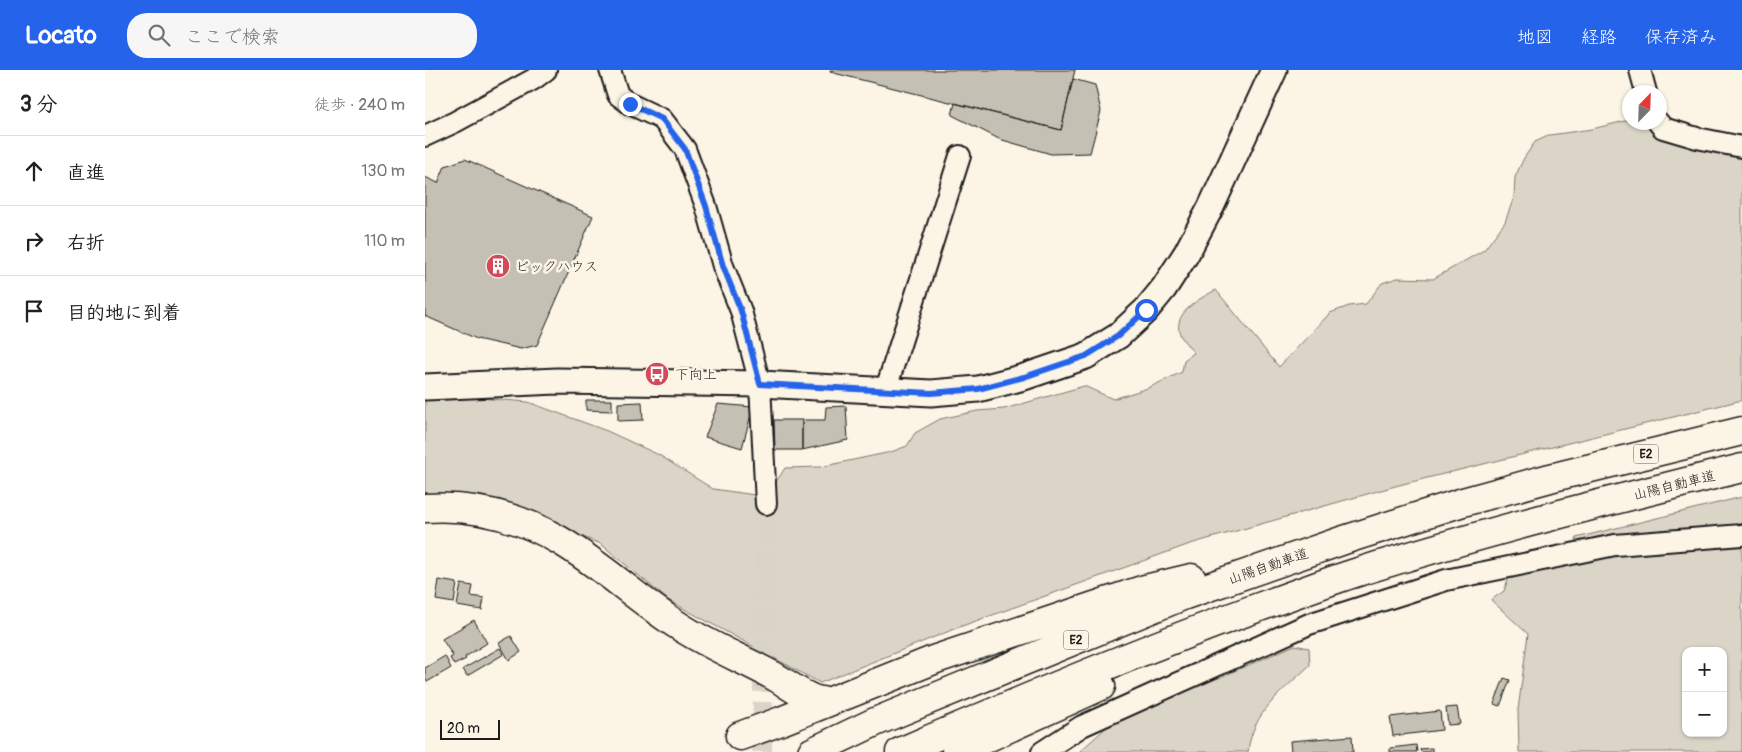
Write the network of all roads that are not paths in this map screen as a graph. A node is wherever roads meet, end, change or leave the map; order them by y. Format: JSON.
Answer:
{"nodes":[{"id":1,"x":546,"y":70,"type":"edge"},
{"id":2,"x":610,"y":70,"type":"edge"},
{"id":3,"x":1274,"y":70,"type":"edge"},
{"id":4,"x":1640,"y":70,"type":"edge"},
{"id":5,"x":1644,"y":85,"type":"edge"},
{"id":6,"x":1667,"y":129,"type":"edge"},
{"id":7,"x":425,"y":136,"type":"edge"},
{"id":8,"x":1742,"y":147,"type":"edge"},
{"id":9,"x":960,"y":156,"type":"dead end"},
{"id":10,"x":760,"y":384,"type":"junction"},
{"id":11,"x":425,"y":386,"type":"edge"},
{"id":12,"x":885,"y":392,"type":"junction"},
{"id":13,"x":1742,"y":431,"type":"edge"},
{"id":14,"x":1742,"y":468,"type":"edge"},
{"id":15,"x":766,"y":504,"type":"tunnel mouth"},
{"id":16,"x":425,"y":508,"type":"edge"},
{"id":17,"x":425,"y":516,"type":"edge"},
{"id":18,"x":1742,"y":535,"type":"edge"},
{"id":19,"x":1344,"y":540,"type":"junction"},
{"id":20,"x":1356,"y":572,"type":"junction"},
{"id":21,"x":827,"y":702,"type":"junction"},
{"id":22,"x":781,"y":721,"type":"junction"},
{"id":23,"x":739,"y":736,"type":"dead end"},
{"id":24,"x":812,"y":752,"type":"edge"},
{"id":25,"x":900,"y":752,"type":"edge"},
{"id":26,"x":955,"y":752,"type":"edge"},
{"id":27,"x":1042,"y":752,"type":"edge"}],
"edges":[{"from":1,"to":7,"type":"street"},
{"from":2,"to":10,"type":"street"},
{"from":3,"to":12,"type":"street"},
{"from":4,"to":5,"type":"street"},
{"from":6,"to":8,"type":"street"},
{"from":9,"to":12,"type":"street"},
{"from":10,"to":11,"type":"street"},
{"from":10,"to":12,"type":"street"},
{"from":10,"to":15,"type":"street"},
{"from":13,"to":19,"type":"highway","name":"山陽自動車道","number":"E2"},
{"from":14,"to":20,"type":"highway","name":"山陽自動車道"},
{"from":16,"to":21,"type":"highway"},
{"from":17,"to":22,"type":"highway"},
{"from":18,"to":27,"type":"street"},
{"from":19,"to":21,"type":"highway"},
{"from":19,"to":24,"type":"highway","name":"山陽自動車道","number":"E2"},
{"from":20,"to":25,"type":"highway","name":"山陽自動車道"},
{"from":20,"to":26,"type":"highway"},
{"from":21,"to":22,"type":"highway"},
{"from":22,"to":23,"type":"highway"}]}
